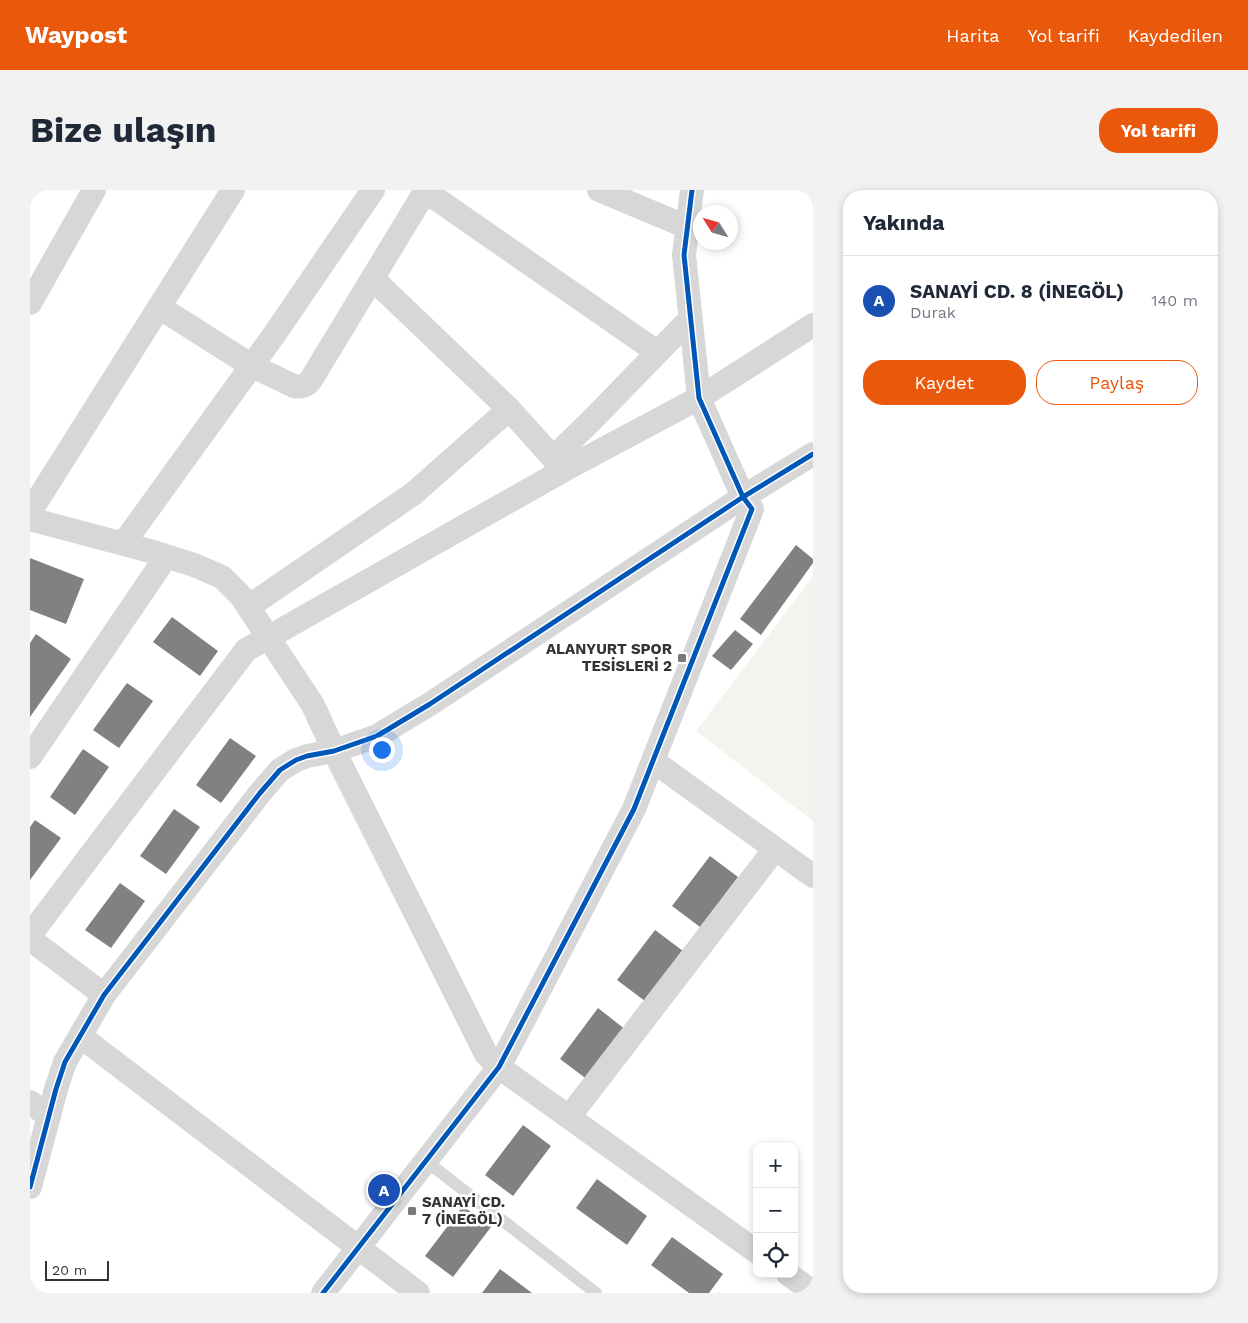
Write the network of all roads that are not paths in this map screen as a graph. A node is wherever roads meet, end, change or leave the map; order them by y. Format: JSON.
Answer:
{"nodes":[{"id":1,"x":94,"y":190,"type":"edge"},
{"id":2,"x":233,"y":190,"type":"edge"},
{"id":3,"x":373,"y":190,"type":"edge"},
{"id":4,"x":599,"y":190,"type":"edge"},
{"id":5,"x":692,"y":190,"type":"edge"},
{"id":6,"x":426,"y":191,"type":"edge"},
{"id":7,"x":687,"y":227,"type":"junction"},
{"id":8,"x":373,"y":279,"type":"junction"},
{"id":9,"x":30,"y":303,"type":"edge"},
{"id":10,"x":159,"y":307,"type":"junction"},
{"id":11,"x":690,"y":318,"type":"junction"},
{"id":12,"x":813,"y":325,"type":"edge"},
{"id":13,"x":657,"y":352,"type":"junction"},
{"id":14,"x":252,"y":366,"type":"junction"},
{"id":15,"x":699,"y":398,"type":"junction"},
{"id":16,"x":509,"y":409,"type":"junction"},
{"id":17,"x":813,"y":454,"type":"edge"},
{"id":18,"x":558,"y":464,"type":"junction"},
{"id":19,"x":743,"y":497,"type":"junction"},
{"id":20,"x":30,"y":512,"type":"edge"},
{"id":21,"x":30,"y":519,"type":"edge"},
{"id":22,"x":123,"y":544,"type":"junction"},
{"id":23,"x":166,"y":557,"type":"junction"},
{"id":24,"x":248,"y":607,"type":"junction"},
{"id":25,"x":268,"y":637,"type":"junction"},
{"id":26,"x":334,"y":751,"type":"junction"},
{"id":27,"x":30,"y":757,"type":"edge"},
{"id":28,"x":653,"y":761,"type":"junction"},
{"id":29,"x":775,"y":849,"type":"junction"},
{"id":30,"x":813,"y":876,"type":"edge"},
{"id":31,"x":30,"y":937,"type":"edge"},
{"id":32,"x":104,"y":995,"type":"junction"},
{"id":33,"x":80,"y":1036,"type":"junction"},
{"id":34,"x":499,"y":1067,"type":"junction"},
{"id":35,"x":30,"y":1102,"type":"edge"},
{"id":36,"x":49,"y":1116,"type":"junction"},
{"id":37,"x":569,"y":1117,"type":"junction"},
{"id":38,"x":426,"y":1161,"type":"junction"},
{"id":39,"x":31,"y":1177,"type":"edge"},
{"id":40,"x":358,"y":1248,"type":"junction"},
{"id":41,"x":753,"y":1249,"type":"edge"},
{"id":42,"x":794,"y":1278,"type":"edge"},
{"id":43,"x":813,"y":1292,"type":"edge"},
{"id":44,"x":323,"y":1293,"type":"edge"},
{"id":45,"x":418,"y":1293,"type":"edge"},
{"id":46,"x":596,"y":1293,"type":"edge"}],
"edges":[{"from":1,"to":9,"type":"street"},
{"from":2,"to":10,"type":"street"},
{"from":3,"to":14,"type":"street"},
{"from":4,"to":7,"type":"street"},
{"from":5,"to":7,"type":"street"},
{"from":6,"to":8,"type":"street"},
{"from":6,"to":13,"type":"street"},
{"from":7,"to":11,"type":"street"},
{"from":8,"to":14,"type":"street"},
{"from":8,"to":16,"type":"street"},
{"from":10,"to":14,"type":"street"},
{"from":10,"to":20,"type":"street"},
{"from":11,"to":13,"type":"street"},
{"from":11,"to":15,"type":"street"},
{"from":12,"to":15,"type":"street"},
{"from":13,"to":18,"type":"street"},
{"from":14,"to":22,"type":"street"},
{"from":15,"to":18,"type":"street"},
{"from":15,"to":19,"type":"street"},
{"from":16,"to":18,"type":"street"},
{"from":16,"to":24,"type":"street"},
{"from":17,"to":19,"type":"street"},
{"from":18,"to":25,"type":"street"},
{"from":19,"to":26,"type":"street"},
{"from":19,"to":28,"type":"street"},
{"from":21,"to":22,"type":"street"},
{"from":22,"to":23,"type":"street"},
{"from":23,"to":24,"type":"street"},
{"from":23,"to":27,"type":"street"},
{"from":24,"to":25,"type":"street"},
{"from":25,"to":26,"type":"street"},
{"from":25,"to":31,"type":"street"},
{"from":26,"to":32,"type":"street"},
{"from":26,"to":34,"type":"street"},
{"from":28,"to":29,"type":"street"},
{"from":28,"to":34,"type":"street"},
{"from":29,"to":30,"type":"street"},
{"from":29,"to":37,"type":"street"},
{"from":31,"to":32,"type":"street"},
{"from":32,"to":33,"type":"street"},
{"from":33,"to":36,"type":"street"},
{"from":33,"to":40,"type":"street"},
{"from":34,"to":37,"type":"street"},
{"from":34,"to":38,"type":"street"},
{"from":35,"to":36,"type":"street"},
{"from":36,"to":39,"type":"street"},
{"from":37,"to":41,"type":"street"},
{"from":38,"to":40,"type":"street"},
{"from":38,"to":46,"type":"lane"},
{"from":40,"to":44,"type":"street"},
{"from":40,"to":45,"type":"street"},
{"from":42,"to":43,"type":"street"}]}
